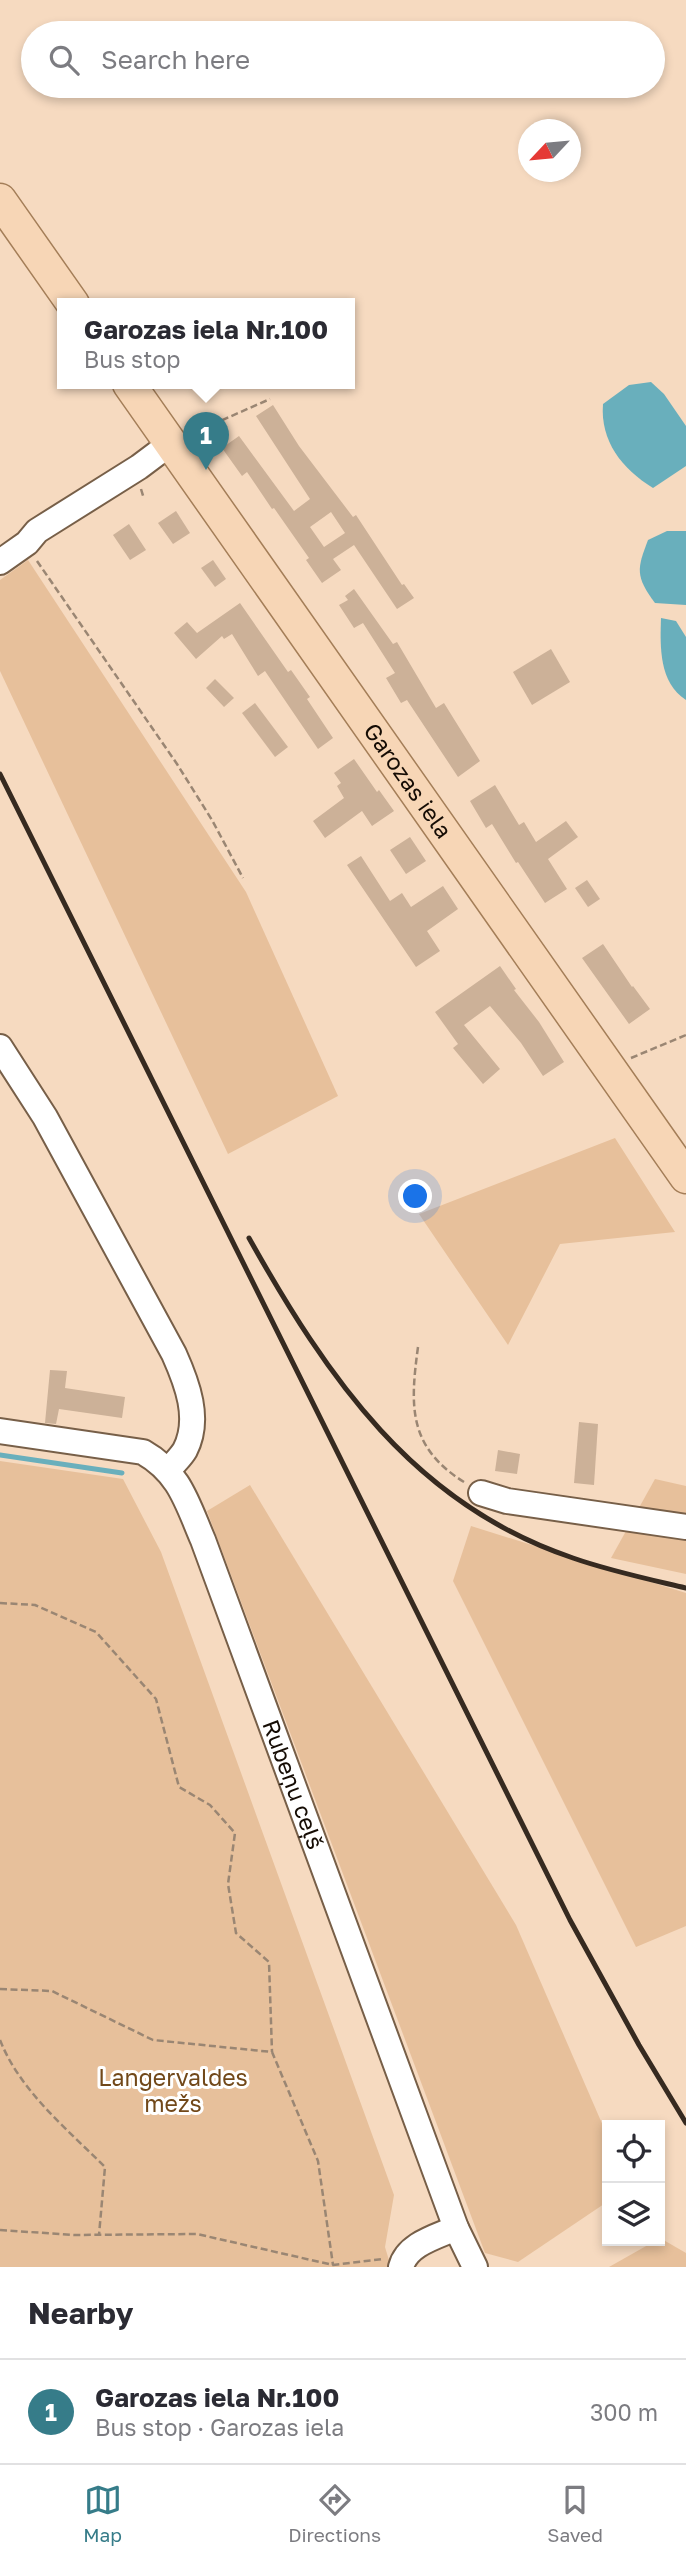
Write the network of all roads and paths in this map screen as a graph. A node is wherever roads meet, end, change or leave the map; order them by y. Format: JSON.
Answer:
{"nodes":[{"id":1,"x":0,"y":200,"type":"edge"},
{"id":2,"x":69,"y":298,"type":"edge"},
{"id":3,"x":133,"y":389,"type":"edge"},
{"id":4,"x":270,"y":399,"type":"dead end"},
{"id":5,"x":171,"y":443,"type":"junction"},
{"id":6,"x":27,"y":542,"type":"junction"},
{"id":7,"x":0,"y":562,"type":"edge"},
{"id":8,"x":243,"y":878,"type":"dead end"},
{"id":9,"x":686,"y":1035,"type":"edge"},
{"id":10,"x":0,"y":1047,"type":"edge"},
{"id":11,"x":610,"y":1070,"type":"junction"},
{"id":12,"x":686,"y":1177,"type":"edge"},
{"id":13,"x":418,"y":1347,"type":"dead end"},
{"id":14,"x":0,"y":1431,"type":"edge"},
{"id":15,"x":168,"y":1471,"type":"junction"},
{"id":16,"x":481,"y":1493,"type":"joint"},
{"id":17,"x":686,"y":1527,"type":"edge"},
{"id":18,"x":0,"y":1603,"type":"edge"},
{"id":19,"x":0,"y":1989,"type":"edge"},
{"id":20,"x":0,"y":2040,"type":"edge"},
{"id":21,"x":271,"y":2052,"type":"junction"},
{"id":22,"x":456,"y":2228,"type":"junction"},
{"id":23,"x":0,"y":2230,"type":"edge"},
{"id":24,"x":99,"y":2235,"type":"junction"},
{"id":25,"x":402,"y":2262,"type":"edge"},
{"id":26,"x":333,"y":2265,"type":"edge"},
{"id":27,"x":475,"y":2267,"type":"edge"}],
"edges":[{"from":1,"to":2,"type":"main road"},
{"from":3,"to":5,"type":"main road","name":"Garozas iela"},
{"from":4,"to":5,"type":"path"},
{"from":5,"to":6,"type":"street"},
{"from":5,"to":11,"type":"main road","name":"Garozas iela"},
{"from":6,"to":7,"type":"street"},
{"from":6,"to":8,"type":"path"},
{"from":9,"to":11,"type":"path"},
{"from":10,"to":15,"type":"street"},
{"from":11,"to":12,"type":"main road","name":"Garozas iela"},
{"from":13,"to":16,"type":"path"},
{"from":14,"to":15,"type":"street","name":"Rubeņu ceļš"},
{"from":15,"to":22,"type":"street","name":"Rubeņu ceļš"},
{"from":16,"to":17,"type":"street"},
{"from":18,"to":21,"type":"path"},
{"from":19,"to":21,"type":"path"},
{"from":20,"to":24,"type":"path"},
{"from":21,"to":26,"type":"path"},
{"from":22,"to":25,"type":"street"},
{"from":22,"to":27,"type":"street","name":"Rubeņu ceļš"},
{"from":23,"to":24,"type":"path"},
{"from":24,"to":26,"type":"path"},
{"from":25,"to":26,"type":"path"}]}
